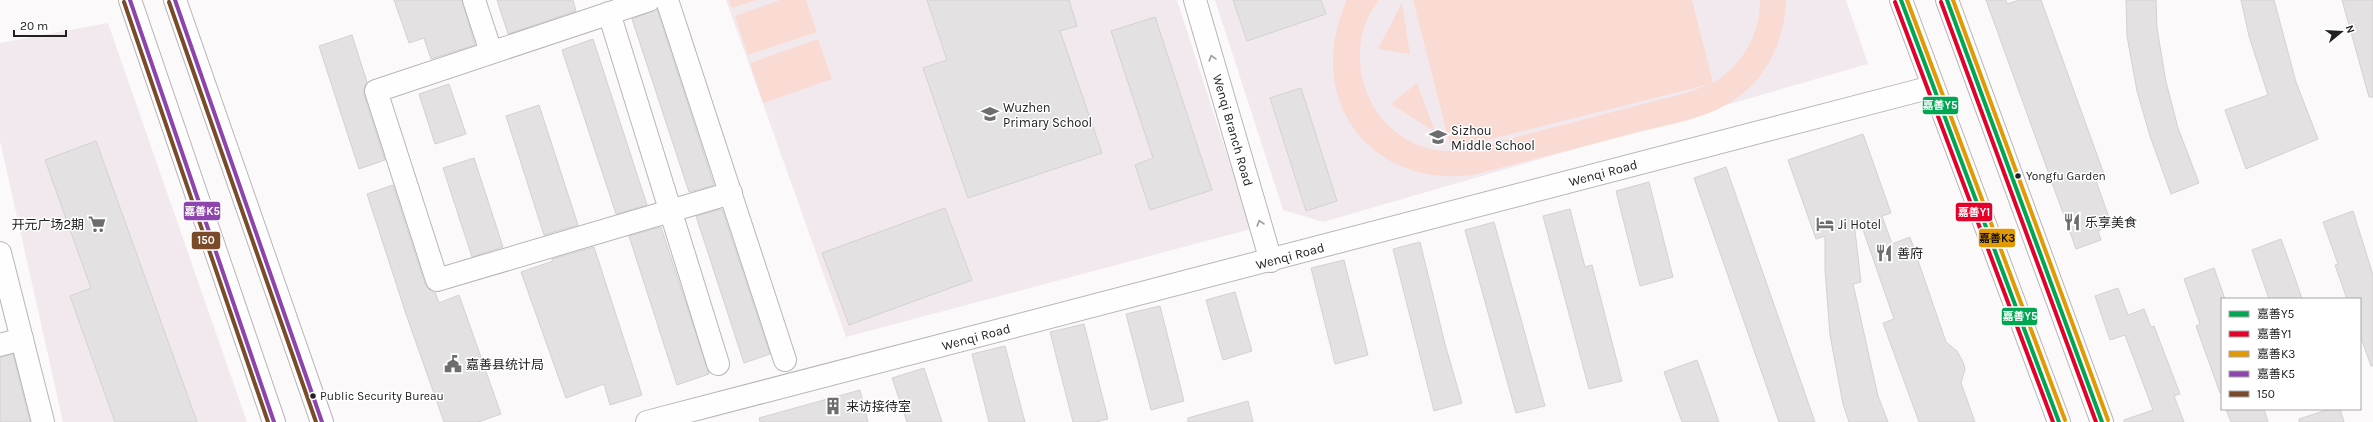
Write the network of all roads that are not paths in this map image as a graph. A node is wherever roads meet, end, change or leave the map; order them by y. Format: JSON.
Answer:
{"nodes":[{"id":1,"x":130,"y":0,"type":"edge"},
{"id":2,"x":175,"y":0,"type":"edge"},
{"id":3,"x":474,"y":0,"type":"edge"},
{"id":4,"x":649,"y":0,"type":"edge"},
{"id":5,"x":667,"y":0,"type":"edge"},
{"id":6,"x":1195,"y":0,"type":"edge"},
{"id":7,"x":1901,"y":0,"type":"edge"},
{"id":8,"x":1947,"y":0,"type":"edge"},
{"id":9,"x":609,"y":13,"type":"junction"},
{"id":10,"x":491,"y":52,"type":"junction"},
{"id":11,"x":1932,"y":87,"type":"junction"},
{"id":12,"x":731,"y":193,"type":"junction"},
{"id":13,"x":670,"y":210,"type":"junction"},
{"id":14,"x":0,"y":252,"type":"edge"},
{"id":15,"x":1271,"y":261,"type":"junction"},
{"id":16,"x":22,"y":339,"type":"junction"},
{"id":17,"x":0,"y":345,"type":"edge"},
{"id":18,"x":785,"y":360,"type":"dead end"},
{"id":19,"x":718,"y":364,"type":"dead end"},
{"id":20,"x":43,"y":422,"type":"edge"},
{"id":21,"x":274,"y":422,"type":"edge"},
{"id":22,"x":322,"y":422,"type":"edge"},
{"id":23,"x":647,"y":422,"type":"edge"},
{"id":24,"x":2059,"y":422,"type":"edge"},
{"id":25,"x":2102,"y":422,"type":"edge"}],
"edges":[{"from":1,"to":21,"type":"main road"},
{"from":2,"to":22,"type":"main road"},
{"from":3,"to":10,"type":"main road"},
{"from":4,"to":9,"type":"main road"},
{"from":5,"to":12,"type":"main road"},
{"from":15,"to":6,"type":"main road","name":"Wenqi Branch Road","one_way":true},
{"from":7,"to":11,"type":"main road"},
{"from":8,"to":25,"type":"main road"},
{"from":9,"to":10,"type":"main road"},
{"from":9,"to":13,"type":"main road"},
{"from":10,"to":13,"type":"main road"},
{"from":11,"to":15,"type":"main road","name":"Wenqi Road"},
{"from":11,"to":24,"type":"main road"},
{"from":12,"to":13,"type":"main road"},
{"from":12,"to":18,"type":"main road"},
{"from":13,"to":19,"type":"main road"},
{"from":14,"to":16,"type":"main road"},
{"from":15,"to":23,"type":"main road","name":"Wenqi Road"},
{"from":16,"to":17,"type":"main road"},
{"from":16,"to":20,"type":"main road"}]}
